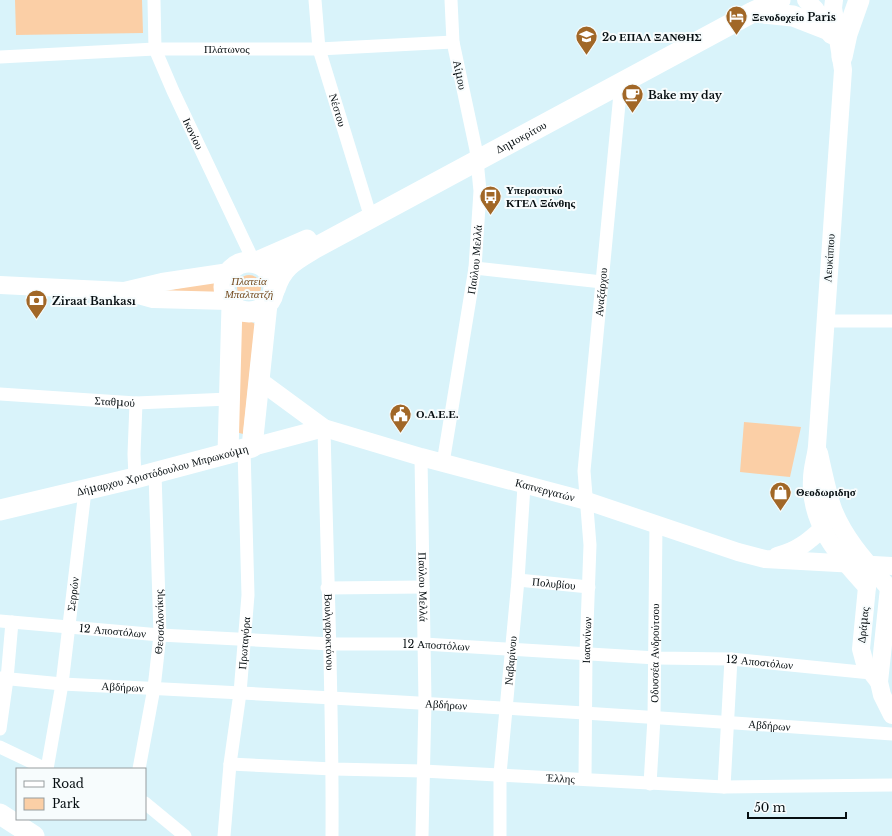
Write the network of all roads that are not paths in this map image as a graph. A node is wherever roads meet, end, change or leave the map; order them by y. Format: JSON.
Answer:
{"nodes":[{"id":1,"x":154,"y":0,"type":"edge"},
{"id":2,"x":315,"y":0,"type":"edge"},
{"id":3,"x":451,"y":0,"type":"edge"},
{"id":4,"x":780,"y":0,"type":"edge"},
{"id":5,"x":806,"y":0,"type":"edge"},
{"id":6,"x":834,"y":0,"type":"edge"},
{"id":7,"x":859,"y":0,"type":"edge"},
{"id":8,"x":754,"y":6,"type":"edge"},
{"id":9,"x":830,"y":30,"type":"junction"},
{"id":10,"x":453,"y":42,"type":"junction"},
{"id":11,"x":155,"y":49,"type":"junction"},
{"id":12,"x":319,"y":49,"type":"junction"},
{"id":13,"x":0,"y":57,"type":"edge"},
{"id":14,"x":842,"y":64,"type":"junction"},
{"id":15,"x":621,"y":83,"type":"junction"},
{"id":16,"x":476,"y":155,"type":"junction"},
{"id":17,"x":370,"y":212,"type":"junction"},
{"id":18,"x":255,"y":262,"type":"junction"},
{"id":19,"x":475,"y":268,"type":"junction"},
{"id":20,"x":229,"y":272,"type":"junction"},
{"id":21,"x":602,"y":282,"type":"junction"},
{"id":22,"x":0,"y":285,"type":"edge"},
{"id":23,"x":124,"y":291,"type":"junction"},
{"id":24,"x":271,"y":297,"type":"junction"},
{"id":25,"x":230,"y":303,"type":"junction"},
{"id":26,"x":825,"y":321,"type":"junction"},
{"id":27,"x":892,"y":321,"type":"edge"},
{"id":28,"x":260,"y":381,"type":"junction"},
{"id":29,"x":0,"y":394,"type":"edge"},
{"id":30,"x":229,"y":400,"type":"junction"},
{"id":31,"x":136,"y":403,"type":"junction"},
{"id":32,"x":324,"y":428,"type":"junction"},
{"id":33,"x":817,"y":446,"type":"junction"},
{"id":34,"x":241,"y":450,"type":"junction"},
{"id":35,"x":421,"y":457,"type":"junction"},
{"id":36,"x":443,"y":463,"type":"junction"},
{"id":37,"x":155,"y":473,"type":"junction"},
{"id":38,"x":135,"y":478,"type":"junction"},
{"id":39,"x":524,"y":486,"type":"junction"},
{"id":40,"x":85,"y":491,"type":"junction"},
{"id":41,"x":587,"y":501,"type":"junction"},
{"id":42,"x":0,"y":510,"type":"edge"},
{"id":43,"x":656,"y":523,"type":"junction"},
{"id":44,"x":823,"y":528,"type":"junction"},
{"id":45,"x":765,"y":559,"type":"junction"},
{"id":46,"x":844,"y":563,"type":"junction"},
{"id":47,"x":868,"y":564,"type":"junction"},
{"id":48,"x":892,"y":566,"type":"edge"},
{"id":49,"x":518,"y":580,"type":"junction"},
{"id":50,"x":423,"y":587,"type":"junction"},
{"id":51,"x":589,"y":587,"type":"junction"},
{"id":52,"x":867,"y":587,"type":"junction"},
{"id":53,"x":327,"y":588,"type":"junction"},
{"id":54,"x":891,"y":588,"type":"edge"},
{"id":55,"x":6,"y":622,"type":"edge"},
{"id":56,"x":68,"y":626,"type":"junction"},
{"id":57,"x":160,"y":635,"type":"junction"},
{"id":58,"x":245,"y":639,"type":"junction"},
{"id":59,"x":331,"y":644,"type":"junction"},
{"id":60,"x":424,"y":644,"type":"junction"},
{"id":61,"x":510,"y":649,"type":"junction"},
{"id":62,"x":586,"y":653,"type":"junction"},
{"id":63,"x":656,"y":658,"type":"junction"},
{"id":64,"x":731,"y":659,"type":"junction"},
{"id":65,"x":4,"y":678,"type":"edge"},
{"id":66,"x":875,"y":678,"type":"junction"},
{"id":67,"x":62,"y":684,"type":"junction"},
{"id":68,"x":154,"y":688,"type":"junction"},
{"id":69,"x":240,"y":693,"type":"junction"},
{"id":70,"x":331,"y":697,"type":"junction"},
{"id":71,"x":425,"y":702,"type":"junction"},
{"id":72,"x":506,"y":707,"type":"junction"},
{"id":73,"x":586,"y":714,"type":"junction"},
{"id":74,"x":892,"y":715,"type":"edge"},
{"id":75,"x":654,"y":718,"type":"junction"},
{"id":76,"x":727,"y":722,"type":"junction"},
{"id":77,"x":0,"y":729,"type":"edge"},
{"id":78,"x":892,"y":734,"type":"edge"},
{"id":79,"x":0,"y":747,"type":"edge"},
{"id":80,"x":230,"y":764,"type":"junction"},
{"id":81,"x":45,"y":768,"type":"edge"},
{"id":82,"x":47,"y":768,"type":"edge"},
{"id":83,"x":139,"y":768,"type":"edge"},
{"id":84,"x":332,"y":769,"type":"junction"},
{"id":85,"x":424,"y":771,"type":"junction"},
{"id":86,"x":500,"y":774,"type":"junction"},
{"id":87,"x":585,"y":779,"type":"junction"},
{"id":88,"x":650,"y":784,"type":"junction"},
{"id":89,"x":892,"y":785,"type":"edge"},
{"id":90,"x":724,"y":787,"type":"junction"},
{"id":91,"x":146,"y":804,"type":"edge"},
{"id":92,"x":12,"y":819,"type":"edge"},
{"id":93,"x":34,"y":836,"type":"edge"},
{"id":94,"x":185,"y":836,"type":"edge"},
{"id":95,"x":224,"y":836,"type":"edge"},
{"id":96,"x":332,"y":836,"type":"edge"},
{"id":97,"x":422,"y":836,"type":"edge"},
{"id":98,"x":500,"y":836,"type":"edge"}],
"edges":[{"from":1,"to":11,"type":"street","name":"Ικονίου"},
{"from":2,"to":12,"type":"street","name":"Νέστου"},
{"from":3,"to":10,"type":"street","name":"Αίμου"},
{"from":4,"to":8,"type":"main road","name":"Δημοκρίτου"},
{"from":5,"to":9,"type":"main road","name":"Λευκίππου"},
{"from":6,"to":14,"type":"main road","name":"Λευκίππου"},
{"from":7,"to":14,"type":"main road"},
{"from":8,"to":9,"type":"main road"},
{"from":8,"to":15,"type":"main road","name":"Δημοκρίτου"},
{"from":8,"to":16,"type":"main road","name":"Δημοκρίτου"},
{"from":9,"to":14,"type":"main road","name":"Λευκίππου"},
{"from":10,"to":12,"type":"street","name":"Πλάτωνος"},
{"from":10,"to":16,"type":"street","name":"Αίμου"},
{"from":11,"to":12,"type":"street","name":"Πλάτωνος"},
{"from":11,"to":13,"type":"street","name":"Πλάτωνος"},
{"from":11,"to":18,"type":"street","name":"Ικονίου"},
{"from":12,"to":17,"type":"street","name":"Νέστου"},
{"from":14,"to":26,"type":"main road","name":"Λευκίππου"},
{"from":15,"to":16,"type":"main road","name":"Δημοκρίτου"},
{"from":15,"to":21,"type":"street","name":"Αναξάρχου"},
{"from":16,"to":17,"type":"main road","name":"Δημοκρίτου"},
{"from":16,"to":19,"type":"street","name":"Παύλου Μελλά"},
{"from":17,"to":18,"type":"main road","name":"Δημοκρίτου"},
{"from":17,"to":24,"type":"main road","name":"Δημοκρίτου"},
{"from":18,"to":20,"type":"main road"},
{"from":18,"to":24,"type":"main road"},
{"from":19,"to":21,"type":"street"},
{"from":19,"to":36,"type":"street","name":"Παύλου Μελλά"},
{"from":20,"to":23,"type":"main road"},
{"from":20,"to":25,"type":"main road"},
{"from":21,"to":41,"type":"street","name":"Αναξάρχου"},
{"from":22,"to":23,"type":"main road"},
{"from":23,"to":25,"type":"main road"},
{"from":24,"to":25,"type":"main road"},
{"from":24,"to":28,"type":"main road"},
{"from":25,"to":30,"type":"main road"},
{"from":26,"to":27,"type":"street"},
{"from":26,"to":33,"type":"main road","name":"Λευκίππου"},
{"from":28,"to":32,"type":"main road"},
{"from":28,"to":34,"type":"main road"},
{"from":29,"to":31,"type":"street","name":"Σταθμού"},
{"from":30,"to":31,"type":"street","name":"Σταθμού"},
{"from":30,"to":34,"type":"main road"},
{"from":31,"to":38,"type":"street"},
{"from":32,"to":34,"type":"main road","name":"Δήμαρχου Χριστόδουλου Μπρωκούμη"},
{"from":32,"to":35,"type":"main road","name":"Καπνεργατών"},
{"from":32,"to":53,"type":"street","name":"Βουλγαροκτόνου"},
{"from":33,"to":44,"type":"main road","name":"Λευκίππου"},
{"from":33,"to":47,"type":"main road","name":"Λευκίππου"},
{"from":34,"to":37,"type":"main road","name":"Δήμαρχου Χριστόδουλου Μπρωκούμη"},
{"from":34,"to":58,"type":"street","name":"Πρωταγόρα"},
{"from":35,"to":36,"type":"main road","name":"Καπνεργατών"},
{"from":35,"to":50,"type":"street","name":"Παύλου Μελλά"},
{"from":36,"to":39,"type":"main road","name":"Καπνεργατών"},
{"from":37,"to":38,"type":"main road","name":"Δήμαρχου Χριστόδουλου Μπρωκούμη"},
{"from":37,"to":57,"type":"street","name":"Θεσσαλονίκης"},
{"from":38,"to":40,"type":"main road","name":"Δήμαρχου Χριστόδουλου Μπρωκούμη"},
{"from":39,"to":41,"type":"main road","name":"Καπνεργατών"},
{"from":39,"to":49,"type":"street","name":"Ναβαρίνου"},
{"from":40,"to":42,"type":"main road","name":"Δήμαρχου Χριστόδουλου Μπρωκούμη"},
{"from":40,"to":56,"type":"street","name":"Σερρών"},
{"from":41,"to":43,"type":"main road","name":"Καπνεργατών"},
{"from":41,"to":51,"type":"street","name":"Ιωαννίνων"},
{"from":43,"to":45,"type":"main road","name":"Καπνεργατών"},
{"from":43,"to":63,"type":"street","name":"Οδυσσέα Ανδρούτσου"},
{"from":44,"to":45,"type":"main road"},
{"from":44,"to":46,"type":"main road","name":"Λευκίππου"},
{"from":45,"to":46,"type":"main road","name":"Καπνεργατών"},
{"from":46,"to":47,"type":"main road","name":"Καπνεργατών"},
{"from":46,"to":52,"type":"main road","name":"Λευκίππου"},
{"from":47,"to":48,"type":"main road","name":"Καπνεργατών"},
{"from":47,"to":54,"type":"main road","name":"Λευκίππου"},
{"from":49,"to":51,"type":"street","name":"Πολυβίου"},
{"from":49,"to":61,"type":"street","name":"Ναβαρίνου"},
{"from":50,"to":53,"type":"street"},
{"from":50,"to":60,"type":"street","name":"Παύλου Μελλά"},
{"from":51,"to":62,"type":"street","name":"Ιωαννίνων"},
{"from":52,"to":54,"type":"main road"},
{"from":52,"to":66,"type":"main road","name":"Δράμας"},
{"from":53,"to":59,"type":"street","name":"Βουλγαροκτόνου"},
{"from":54,"to":66,"type":"main road","name":"Δράμας"},
{"from":55,"to":56,"type":"street","name":"12 Αποστόλων"},
{"from":55,"to":65,"type":"street"},
{"from":56,"to":57,"type":"street","name":"12 Αποστόλων"},
{"from":56,"to":67,"type":"street","name":"Σερρών"},
{"from":57,"to":58,"type":"street","name":"12 Αποστόλων"},
{"from":57,"to":68,"type":"street","name":"Θεσσαλονίκης"},
{"from":58,"to":59,"type":"street","name":"12 Αποστόλων"},
{"from":58,"to":69,"type":"street","name":"Πρωταγόρα"},
{"from":59,"to":60,"type":"street","name":"12 Αποστόλων"},
{"from":59,"to":70,"type":"street","name":"Βουλγαροκτόνου"},
{"from":60,"to":61,"type":"street","name":"12 Αποστόλων"},
{"from":60,"to":71,"type":"street","name":"Παύλου Μελλά"},
{"from":61,"to":62,"type":"street","name":"12 Αποστόλων"},
{"from":61,"to":72,"type":"street","name":"Ναβαρίνου"},
{"from":62,"to":63,"type":"street","name":"12 Αποστόλων"},
{"from":62,"to":73,"type":"street","name":"Ιωαννίνων"},
{"from":63,"to":64,"type":"street","name":"12 Αποστόλων"},
{"from":63,"to":75,"type":"street","name":"Οδυσσέα Ανδρούτσου"},
{"from":64,"to":66,"type":"street","name":"12 Αποστόλων"},
{"from":64,"to":76,"type":"street"},
{"from":65,"to":67,"type":"street","name":"Αβδήρων"},
{"from":65,"to":77,"type":"street"},
{"from":66,"to":74,"type":"main road","name":"Δράμας"},
{"from":67,"to":68,"type":"street","name":"Αβδήρων"},
{"from":67,"to":82,"type":"street","name":"Σερρών"},
{"from":68,"to":69,"type":"street","name":"Αβδήρων"},
{"from":68,"to":83,"type":"street","name":"Θεσσαλονίκης"},
{"from":69,"to":70,"type":"street","name":"Αβδήρων"},
{"from":69,"to":80,"type":"street","name":"Πρωταγόρα"},
{"from":70,"to":71,"type":"street","name":"Αβδήρων"},
{"from":70,"to":84,"type":"street","name":"Βουλγαροκτόνου"},
{"from":71,"to":72,"type":"street","name":"Αβδήρων"},
{"from":71,"to":85,"type":"street","name":"Παύλου Μελλά"},
{"from":72,"to":73,"type":"street","name":"Αβδήρων"},
{"from":72,"to":86,"type":"street","name":"Ναβαρίνου"},
{"from":73,"to":75,"type":"street","name":"Αβδήρων"},
{"from":73,"to":87,"type":"street","name":"Ιωαννίνων"},
{"from":75,"to":76,"type":"street","name":"Αβδήρων"},
{"from":75,"to":88,"type":"street","name":"Οδυσσέα Ανδρούτσου"},
{"from":76,"to":78,"type":"street","name":"Αβδήρων"},
{"from":76,"to":90,"type":"street"},
{"from":79,"to":81,"type":"street"},
{"from":80,"to":84,"type":"street","name":"Έλλης"},
{"from":80,"to":95,"type":"street","name":"Πρωταγόρα"},
{"from":84,"to":85,"type":"street","name":"Έλλης"},
{"from":84,"to":96,"type":"street","name":"Βουλγαροκτόνου"},
{"from":85,"to":86,"type":"street","name":"Έλλης"},
{"from":85,"to":97,"type":"street","name":"Παύλου Μελλά"},
{"from":86,"to":87,"type":"street","name":"Έλλης"},
{"from":86,"to":98,"type":"street","name":"Ναβαρίνου"},
{"from":87,"to":88,"type":"street","name":"Έλλης"},
{"from":88,"to":90,"type":"street","name":"Έλλης"},
{"from":89,"to":90,"type":"street","name":"Έλλης"},
{"from":91,"to":94,"type":"street"},
{"from":92,"to":93,"type":"main road"}]}
